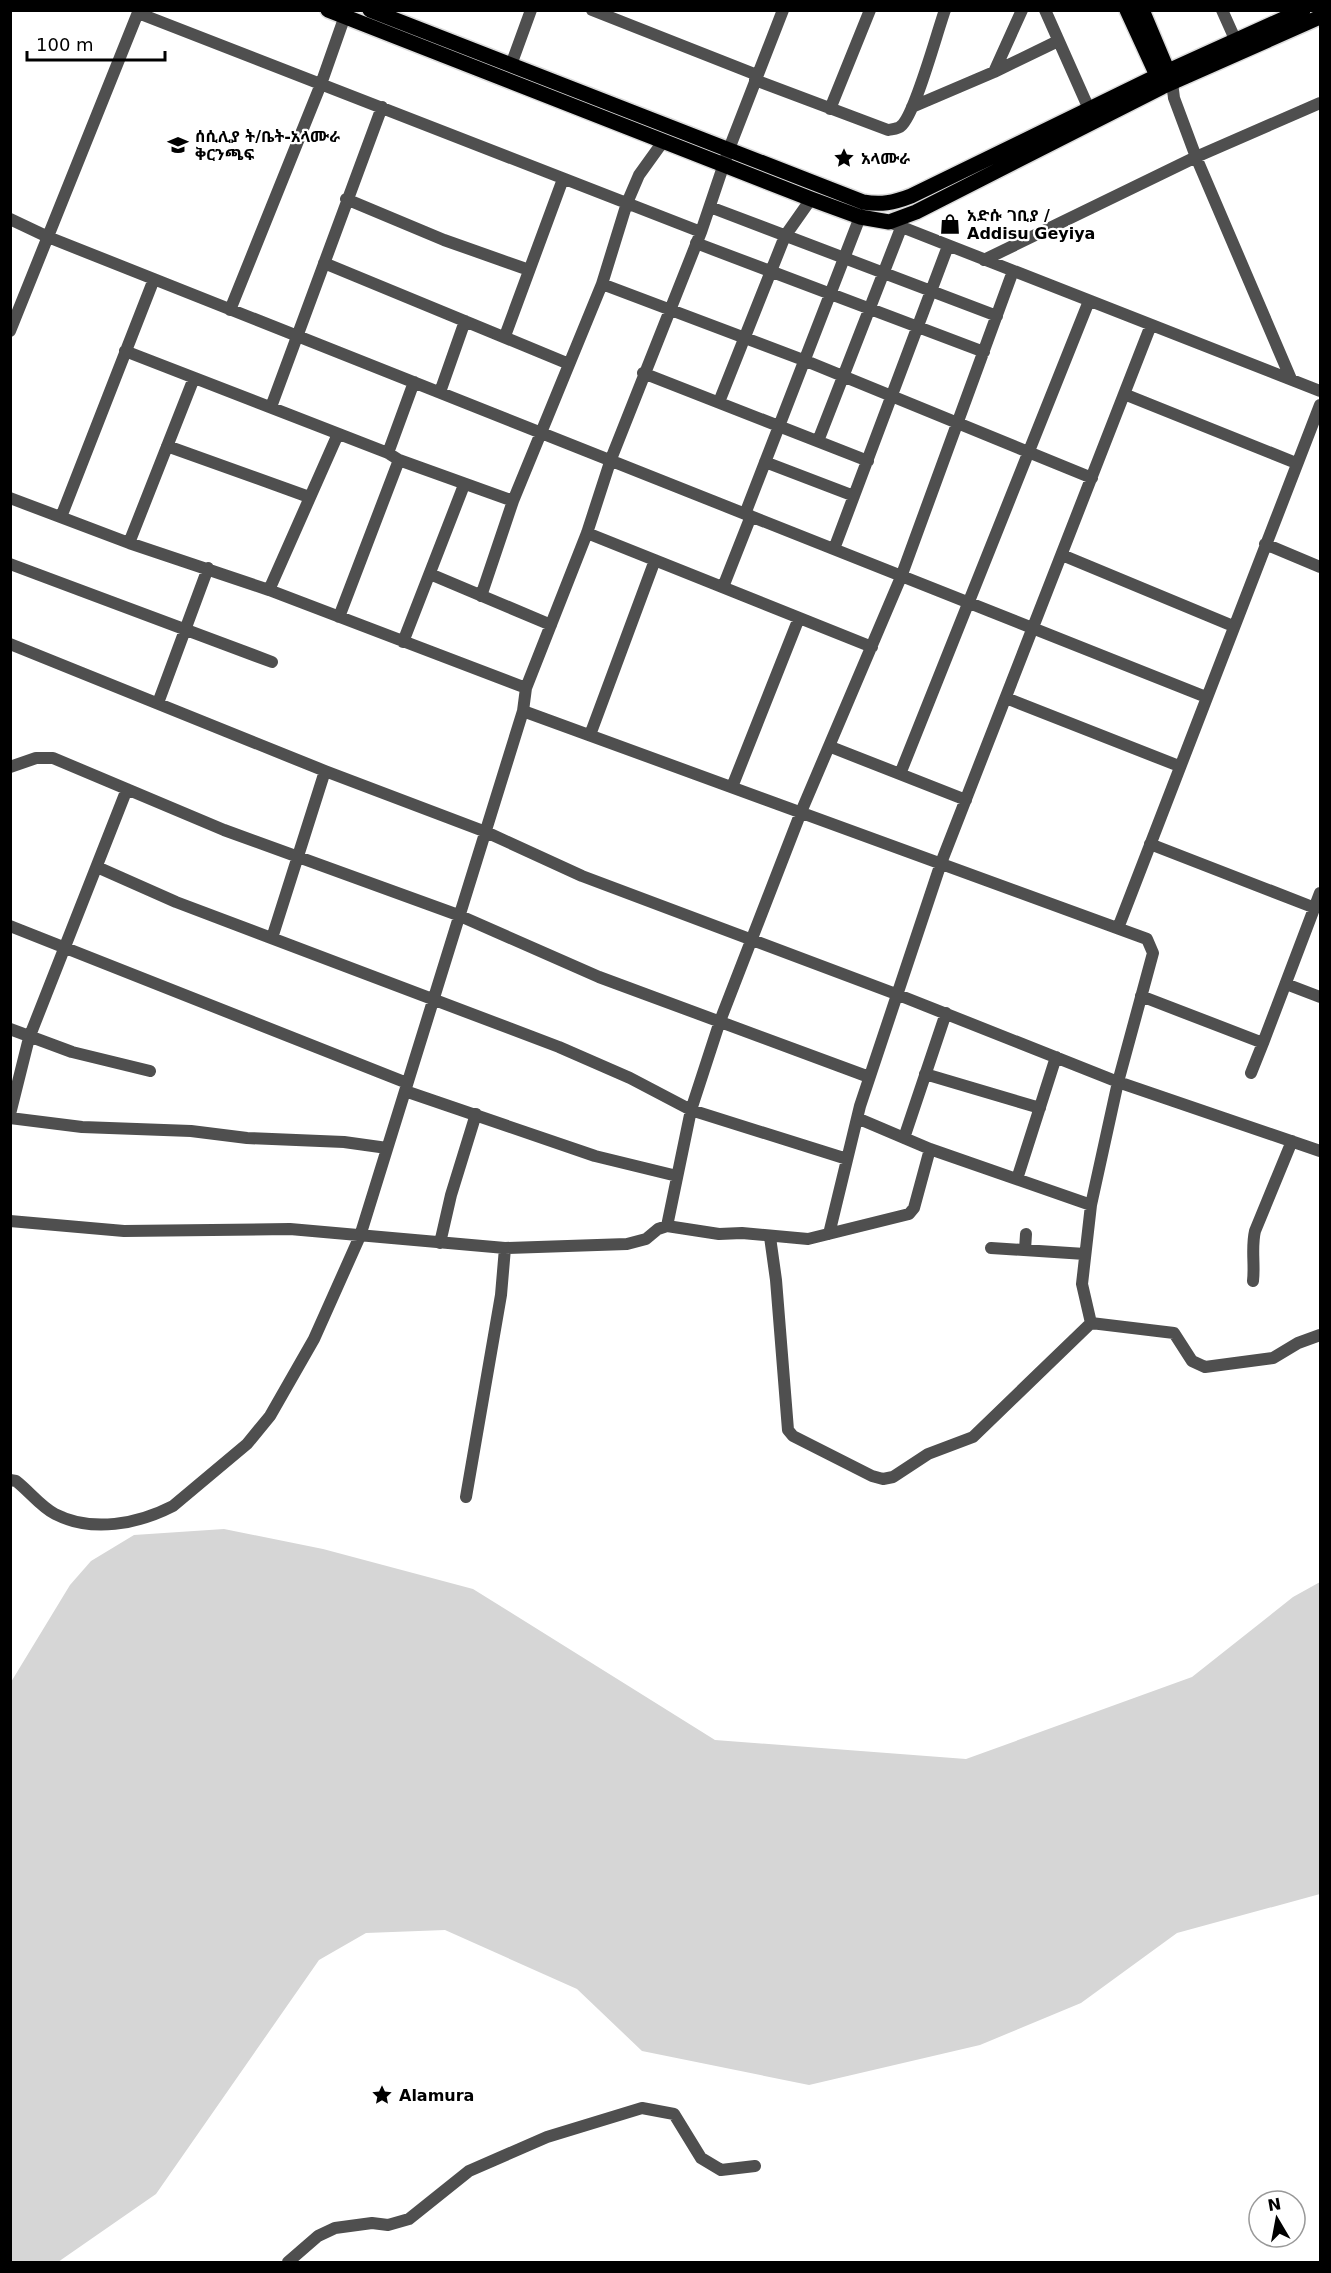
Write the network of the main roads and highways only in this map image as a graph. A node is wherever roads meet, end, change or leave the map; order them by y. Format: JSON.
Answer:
{"nodes":[{"id":1,"x":328,"y":10,"type":"edge"},
{"id":2,"x":370,"y":10,"type":"edge"},
{"id":3,"x":1128,"y":10,"type":"edge"},
{"id":4,"x":1142,"y":10,"type":"edge"},
{"id":5,"x":1303,"y":10,"type":"edge"},
{"id":6,"x":346,"y":14,"type":"edge"},
{"id":7,"x":1320,"y":17,"type":"edge"},
{"id":8,"x":1238,"y":46,"type":"junction"},
{"id":9,"x":1165,"y":79,"type":"junction"}],
"edges":[{"from":1,"to":6,"type":"main road"},
{"from":2,"to":9,"type":"main road"},
{"from":3,"to":9,"type":"main road"},
{"from":4,"to":9,"type":"main road"},
{"from":5,"to":8,"type":"main road"},
{"from":6,"to":9,"type":"main road"},
{"from":7,"to":8,"type":"main road"},
{"from":8,"to":9,"type":"main road"}]}
